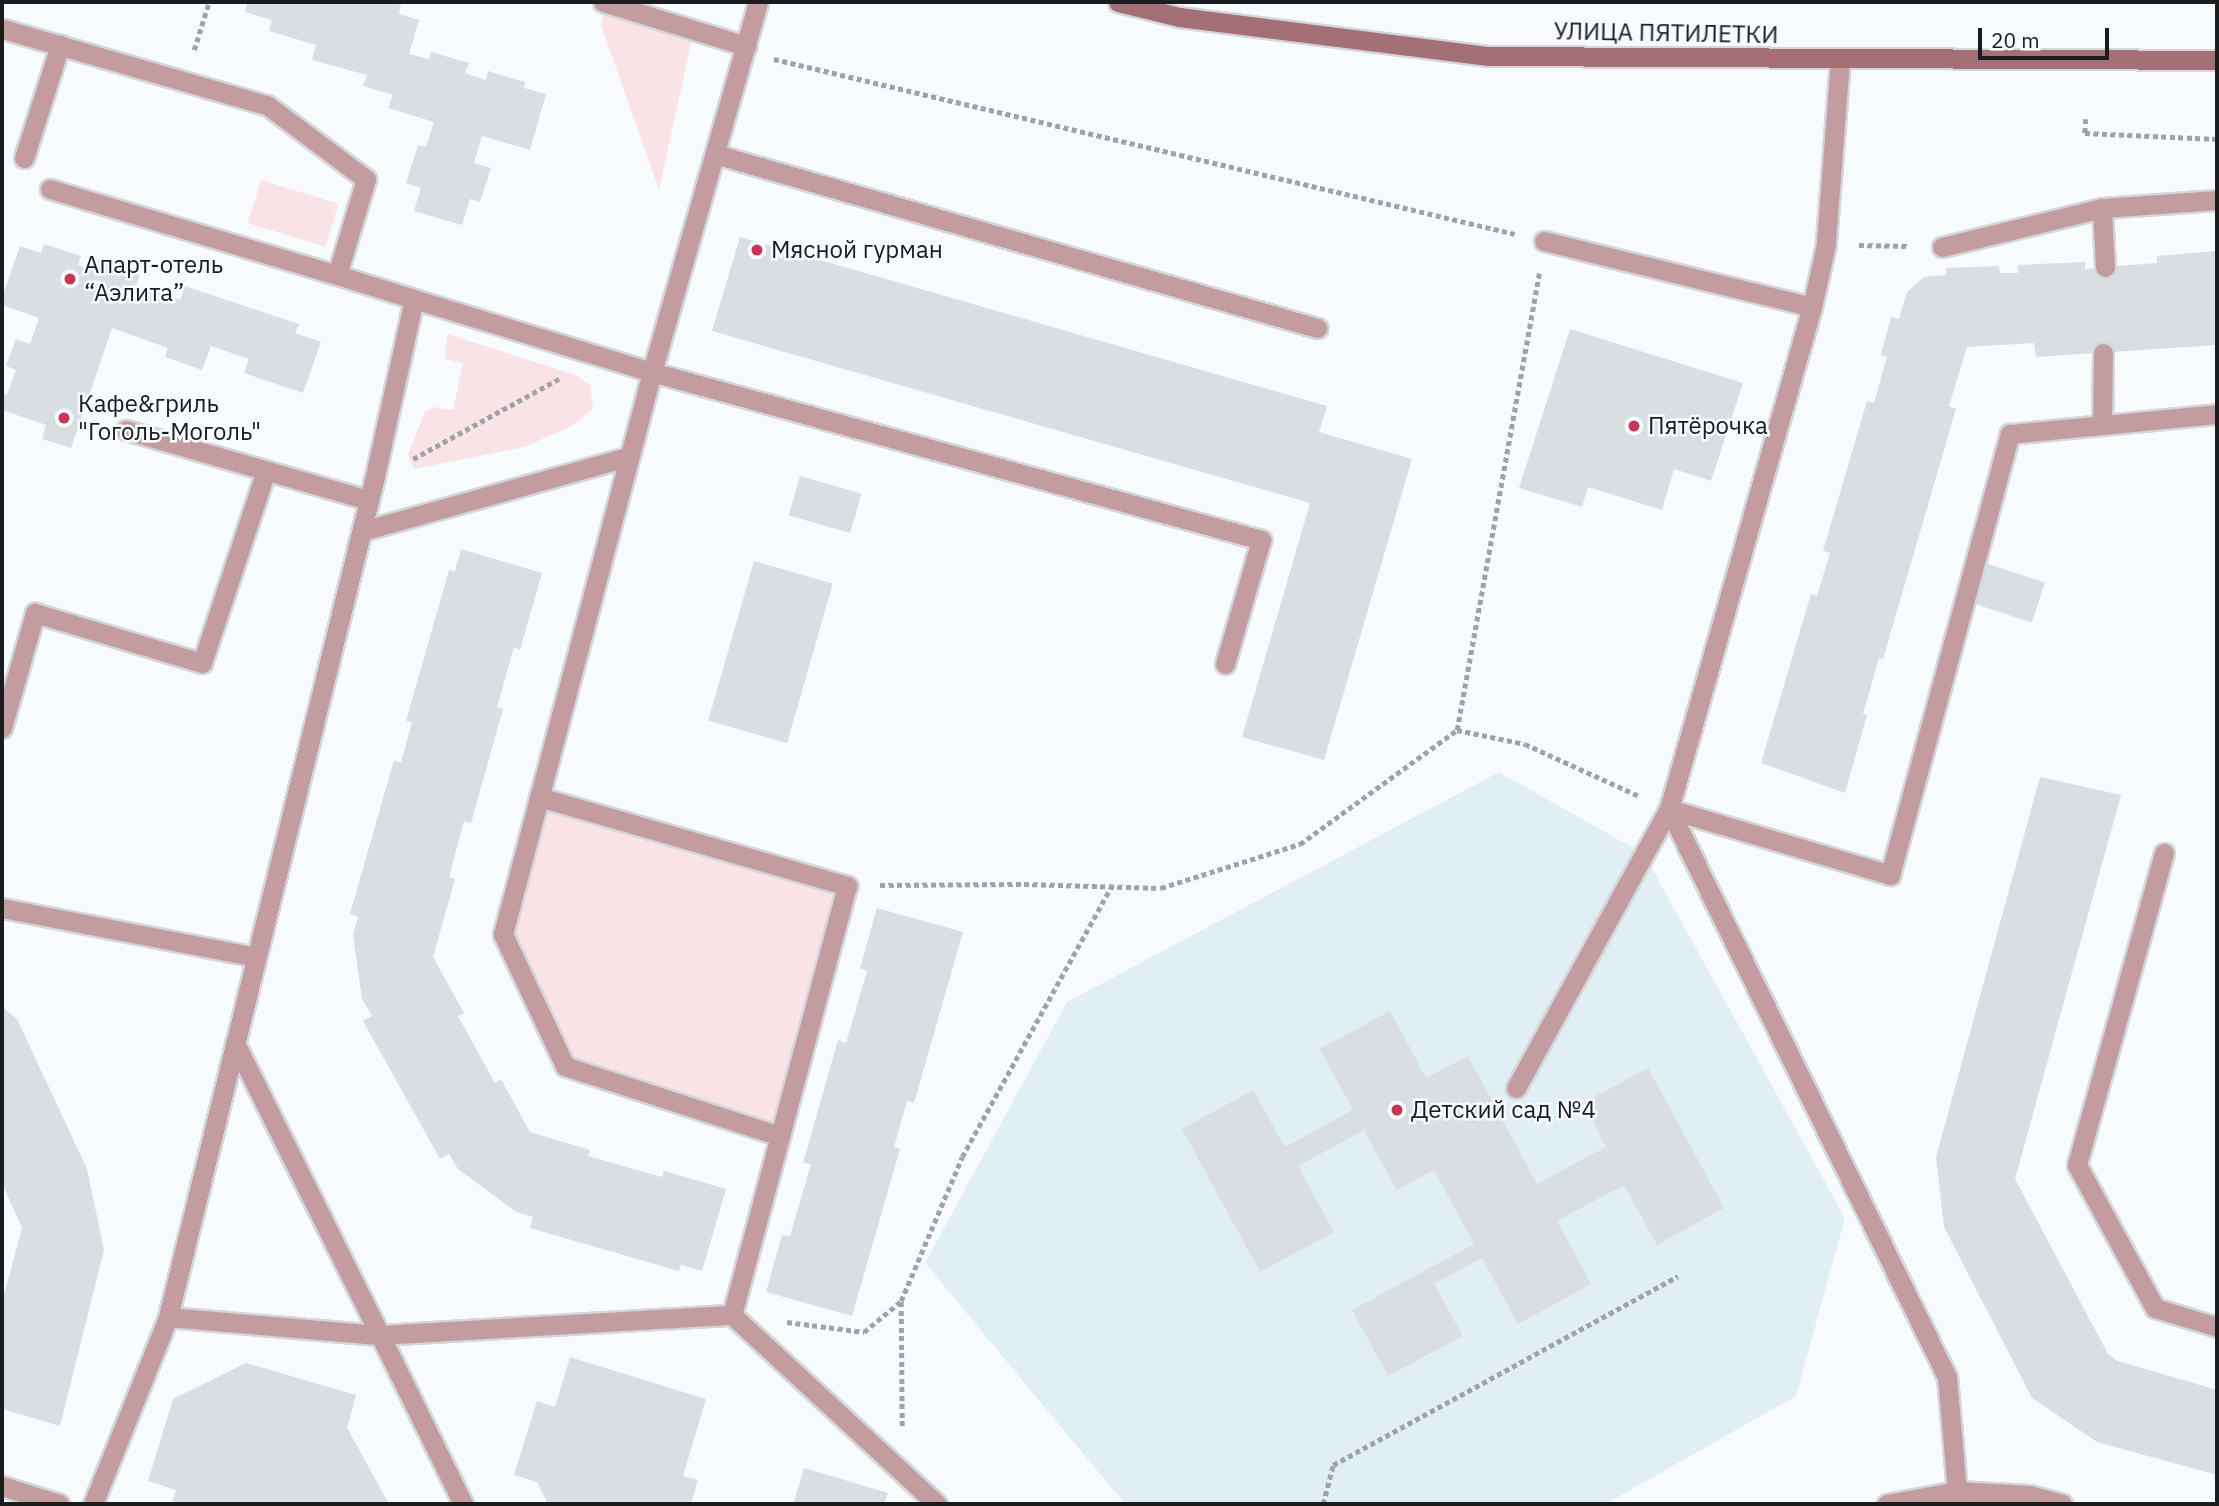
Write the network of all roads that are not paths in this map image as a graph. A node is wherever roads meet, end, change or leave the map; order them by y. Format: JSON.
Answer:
{"nodes":[{"id":1,"x":603,"y":2,"type":"edge"},
{"id":2,"x":758,"y":2,"type":"edge"},
{"id":3,"x":1118,"y":2,"type":"edge"},
{"id":4,"x":1180,"y":10,"type":"edge"},
{"id":5,"x":2,"y":29,"type":"edge"},
{"id":6,"x":60,"y":45,"type":"junction"},
{"id":7,"x":746,"y":46,"type":"junction"},
{"id":8,"x":1840,"y":60,"type":"junction"},
{"id":9,"x":2217,"y":60,"type":"edge"},
{"id":10,"x":715,"y":154,"type":"junction"},
{"id":11,"x":24,"y":158,"type":"dead end"},
{"id":12,"x":50,"y":189,"type":"dead end"},
{"id":13,"x":2217,"y":200,"type":"edge"},
{"id":14,"x":2102,"y":208,"type":"junction"},
{"id":15,"x":1544,"y":241,"type":"road end"},
{"id":16,"x":1942,"y":247,"type":"road end"},
{"id":17,"x":2105,"y":267,"type":"dead end"},
{"id":18,"x":337,"y":275,"type":"junction"},
{"id":19,"x":414,"y":299,"type":"junction"},
{"id":20,"x":1812,"y":307,"type":"junction"},
{"id":21,"x":1317,"y":328,"type":"dead end"},
{"id":22,"x":2103,"y":353,"type":"dead end"},
{"id":23,"x":652,"y":372,"type":"junction"},
{"id":24,"x":2217,"y":414,"type":"edge"},
{"id":25,"x":2102,"y":425,"type":"junction"},
{"id":26,"x":126,"y":429,"type":"dead end"},
{"id":27,"x":630,"y":456,"type":"junction"},
{"id":28,"x":266,"y":471,"type":"junction"},
{"id":29,"x":369,"y":500,"type":"junction"},
{"id":30,"x":362,"y":531,"type":"junction"},
{"id":31,"x":1225,"y":664,"type":"dead end"},
{"id":32,"x":2,"y":728,"type":"edge"},
{"id":33,"x":540,"y":797,"type":"junction"},
{"id":34,"x":1669,"y":809,"type":"junction"},
{"id":35,"x":2164,"y":853,"type":"dead end"},
{"id":36,"x":2,"y":908,"type":"edge"},
{"id":37,"x":256,"y":957,"type":"junction"},
{"id":38,"x":235,"y":1043,"type":"junction"},
{"id":39,"x":1516,"y":1088,"type":"dead end"},
{"id":40,"x":780,"y":1136,"type":"junction"},
{"id":41,"x":732,"y":1315,"type":"junction"},
{"id":42,"x":168,"y":1317,"type":"junction"},
{"id":43,"x":2217,"y":1327,"type":"edge"},
{"id":44,"x":380,"y":1335,"type":"junction"},
{"id":45,"x":2,"y":1486,"type":"edge"},
{"id":46,"x":1957,"y":1498,"type":"edge"},
{"id":47,"x":59,"y":1504,"type":"edge"},
{"id":48,"x":93,"y":1504,"type":"edge"},
{"id":49,"x":463,"y":1504,"type":"edge"},
{"id":50,"x":937,"y":1504,"type":"edge"},
{"id":51,"x":1887,"y":1504,"type":"edge"},
{"id":52,"x":2062,"y":1504,"type":"edge"}],
"edges":[{"from":1,"to":7,"type":"street"},
{"from":2,"to":7,"type":"street"},
{"from":3,"to":4,"type":"main road","name":"УЛИЦА ПЯТИЛЕТКИ"},
{"from":4,"to":8,"type":"main road","name":"УЛИЦА ПЯТИЛЕТКИ"},
{"from":5,"to":6,"type":"street"},
{"from":6,"to":11,"type":"street"},
{"from":6,"to":18,"type":"street"},
{"from":7,"to":10,"type":"street"},
{"from":8,"to":9,"type":"main road","name":"УЛИЦА ПЯТИЛЕТКИ"},
{"from":8,"to":20,"type":"street"},
{"from":10,"to":21,"type":"street"},
{"from":10,"to":23,"type":"street"},
{"from":12,"to":18,"type":"street"},
{"from":13,"to":14,"type":"street"},
{"from":14,"to":16,"type":"street"},
{"from":14,"to":17,"type":"street"},
{"from":15,"to":20,"type":"street"},
{"from":18,"to":19,"type":"street"},
{"from":19,"to":23,"type":"street"},
{"from":19,"to":29,"type":"street"},
{"from":20,"to":34,"type":"street"},
{"from":22,"to":25,"type":"street"},
{"from":23,"to":27,"type":"street"},
{"from":23,"to":31,"type":"street"},
{"from":24,"to":25,"type":"street"},
{"from":25,"to":34,"type":"street"},
{"from":26,"to":28,"type":"street"},
{"from":27,"to":30,"type":"street"},
{"from":27,"to":33,"type":"street"},
{"from":28,"to":29,"type":"street"},
{"from":28,"to":32,"type":"street"},
{"from":29,"to":30,"type":"street"},
{"from":30,"to":37,"type":"street"},
{"from":33,"to":40,"type":"street"},
{"from":33,"to":40,"type":"street"},
{"from":34,"to":39,"type":"street"},
{"from":34,"to":46,"type":"street"},
{"from":35,"to":43,"type":"street"},
{"from":36,"to":37,"type":"street"},
{"from":37,"to":38,"type":"street"},
{"from":38,"to":42,"type":"street"},
{"from":38,"to":44,"type":"street"},
{"from":40,"to":41,"type":"street"},
{"from":41,"to":44,"type":"street"},
{"from":41,"to":50,"type":"street"},
{"from":42,"to":44,"type":"street"},
{"from":42,"to":48,"type":"street"},
{"from":44,"to":49,"type":"street"},
{"from":45,"to":47,"type":"street"},
{"from":46,"to":51,"type":"street"},
{"from":46,"to":52,"type":"street"}]}
